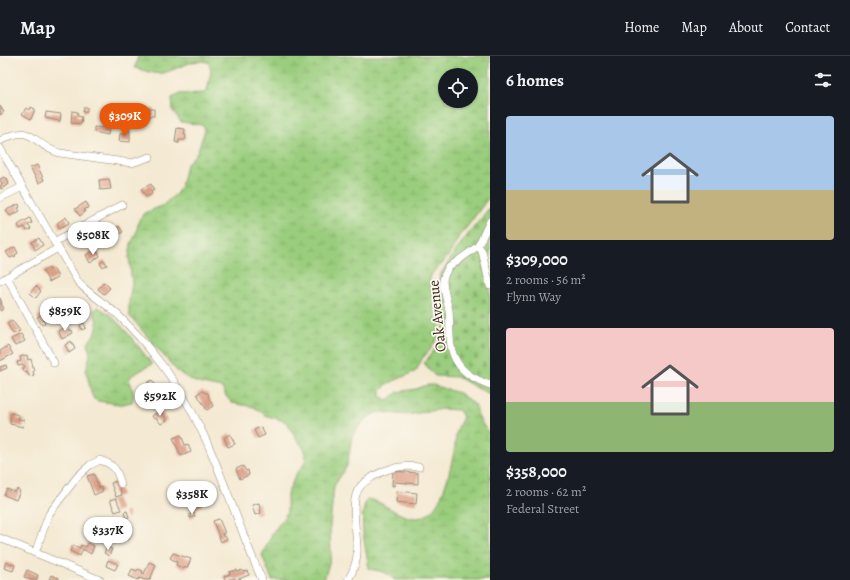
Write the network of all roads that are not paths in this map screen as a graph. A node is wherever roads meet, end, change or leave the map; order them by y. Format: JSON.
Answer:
{"nodes":[{"id":1,"x":0,"y":141,"type":"edge"},
{"id":2,"x":0,"y":148,"type":"edge"},
{"id":3,"x":150,"y":157,"type":"dead end"},
{"id":4,"x":22,"y":187,"type":"junction"},
{"id":5,"x":0,"y":198,"type":"edge"},
{"id":6,"x":122,"y":205,"type":"dead end"},
{"id":7,"x":490,"y":221,"type":"edge"},
{"id":8,"x":56,"y":245,"type":"junction"},
{"id":9,"x":478,"y":246,"type":"junction"},
{"id":10,"x":7,"y":277,"type":"junction"},
{"id":11,"x":0,"y":281,"type":"edge"},
{"id":12,"x":490,"y":286,"type":"edge"},
{"id":13,"x":54,"y":363,"type":"dead end"},
{"id":14,"x":490,"y":385,"type":"edge"},
{"id":15,"x":419,"y":466,"type":"dead end"},
{"id":16,"x":121,"y":484,"type":"dead end"},
{"id":17,"x":0,"y":538,"type":"edge"},
{"id":18,"x":35,"y":553,"type":"junction"},
{"id":19,"x":100,"y":580,"type":"edge"},
{"id":20,"x":262,"y":580,"type":"edge"},
{"id":21,"x":348,"y":580,"type":"edge"}],
"edges":[{"from":1,"to":3,"type":"street"},
{"from":2,"to":4,"type":"street"},
{"from":4,"to":5,"type":"street"},
{"from":4,"to":8,"type":"street"},
{"from":6,"to":8,"type":"street"},
{"from":7,"to":9,"type":"street","name":"Oak Avenue"},
{"from":8,"to":10,"type":"street"},
{"from":8,"to":20,"type":"street"},
{"from":9,"to":12,"type":"street"},
{"from":9,"to":14,"type":"street","name":"Oak Avenue"},
{"from":10,"to":11,"type":"street"},
{"from":10,"to":13,"type":"street"},
{"from":15,"to":21,"type":"street"},
{"from":16,"to":18,"type":"street"},
{"from":17,"to":18,"type":"street"},
{"from":18,"to":19,"type":"street"}]}
